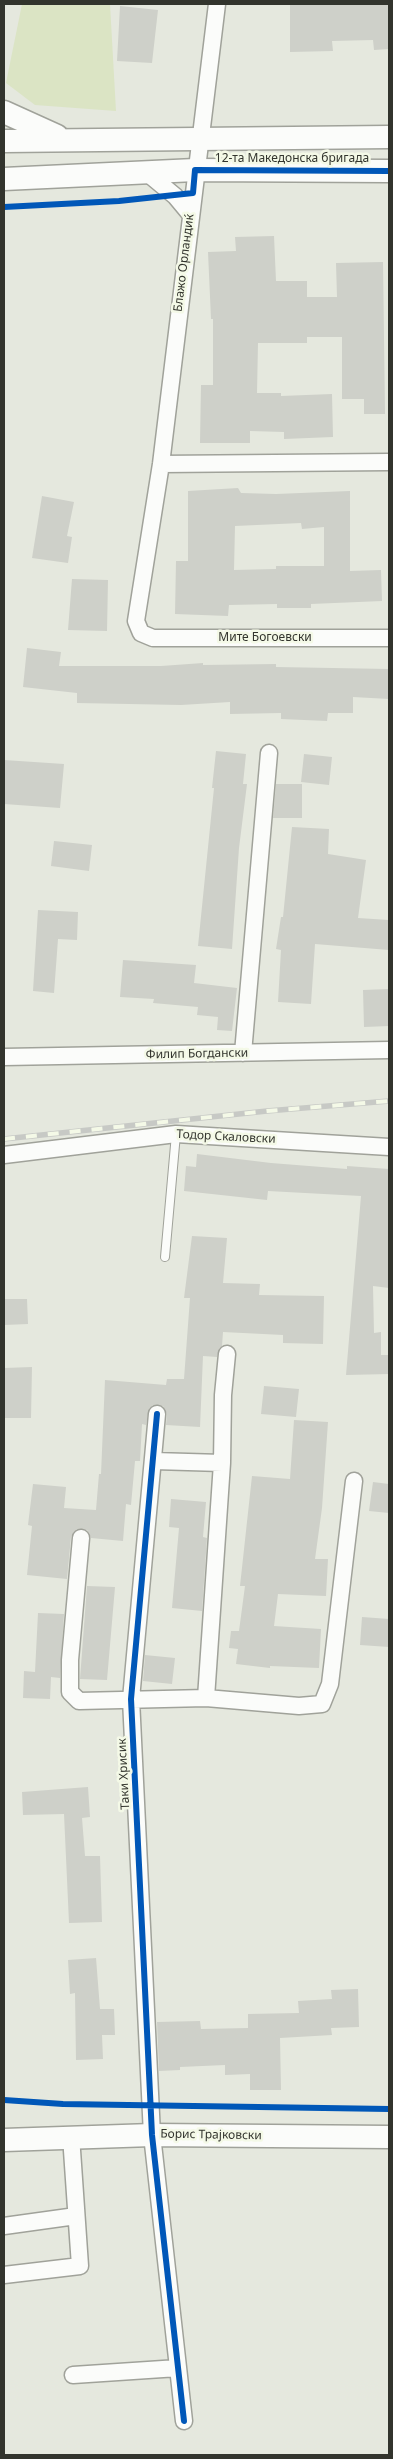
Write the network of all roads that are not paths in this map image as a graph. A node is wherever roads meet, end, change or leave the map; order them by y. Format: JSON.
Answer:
{"nodes":[{"id":1,"x":217,"y":4,"type":"edge"},
{"id":2,"x":4,"y":112,"type":"edge"},
{"id":3,"x":389,"y":137,"type":"edge"},
{"id":4,"x":199,"y":138,"type":"junction"},
{"id":5,"x":65,"y":140,"type":"junction"},
{"id":6,"x":4,"y":141,"type":"edge"},
{"id":7,"x":195,"y":170,"type":"junction"},
{"id":8,"x":389,"y":171,"type":"edge"},
{"id":9,"x":146,"y":172,"type":"junction"},
{"id":10,"x":8,"y":181,"type":"edge"},
{"id":11,"x":190,"y":214,"type":"junction"},
{"id":12,"x":389,"y":462,"type":"edge"},
{"id":13,"x":161,"y":464,"type":"junction"},
{"id":14,"x":141,"y":633,"type":"joint"},
{"id":15,"x":389,"y":638,"type":"edge"},
{"id":16,"x":269,"y":753,"type":"dead end"},
{"id":17,"x":389,"y":1050,"type":"edge"},
{"id":18,"x":243,"y":1053,"type":"junction"},
{"id":19,"x":4,"y":1057,"type":"edge"},
{"id":20,"x":176,"y":1134,"type":"junction"},
{"id":21,"x":389,"y":1147,"type":"edge"},
{"id":22,"x":4,"y":1155,"type":"edge"},
{"id":23,"x":165,"y":1258,"type":"dead end"},
{"id":24,"x":227,"y":1354,"type":"dead end"},
{"id":25,"x":157,"y":1414,"type":"dead end"},
{"id":26,"x":154,"y":1461,"type":"junction"},
{"id":27,"x":222,"y":1463,"type":"junction"},
{"id":28,"x":354,"y":1482,"type":"dead end"},
{"id":29,"x":81,"y":1538,"type":"dead end"},
{"id":30,"x":206,"y":1698,"type":"junction"},
{"id":31,"x":131,"y":1699,"type":"junction"},
{"id":32,"x":152,"y":2135,"type":"junction"},
{"id":33,"x":71,"y":2136,"type":"junction"},
{"id":34,"x":389,"y":2137,"type":"edge"},
{"id":35,"x":6,"y":2140,"type":"edge"},
{"id":36,"x":76,"y":2216,"type":"junction"},
{"id":37,"x":4,"y":2226,"type":"edge"},
{"id":38,"x":4,"y":2275,"type":"edge"},
{"id":39,"x":178,"y":2368,"type":"junction"},
{"id":40,"x":72,"y":2375,"type":"dead end"},
{"id":41,"x":184,"y":2421,"type":"dead end"}],
"edges":[{"from":1,"to":4,"type":"street","name":"Блажо Орландиќ"},
{"from":2,"to":5,"type":"street"},
{"from":3,"to":4,"type":"street","name":"12-та Македонска бригада"},
{"from":4,"to":5,"type":"street","name":"12-та Македонска бригада"},
{"from":4,"to":7,"type":"street","name":"Блажо Орландиќ"},
{"from":5,"to":6,"type":"street","name":"12-та Македонска бригада"},
{"from":7,"to":8,"type":"street","name":"12-та Македонска бригада"},
{"from":7,"to":9,"type":"street","name":"12-та Македонска бригада"},
{"from":7,"to":11,"type":"street","name":"Блажо Орландиќ"},
{"from":9,"to":10,"type":"street","name":"12-та Македонска бригада"},
{"from":9,"to":11,"type":"street"},
{"from":11,"to":13,"type":"street","name":"Блажо Орландиќ"},
{"from":12,"to":13,"type":"street"},
{"from":13,"to":14,"type":"street","name":"Блажо Орландиќ"},
{"from":14,"to":15,"type":"street","name":"Мите Богоевски"},
{"from":16,"to":18,"type":"street"},
{"from":17,"to":18,"type":"street","name":"Филип Богдански"},
{"from":18,"to":19,"type":"street","name":"Филип Богдански"},
{"from":20,"to":21,"type":"street","name":"Тодор Скаловски"},
{"from":20,"to":22,"type":"street","name":"Тодор Скаловски"},
{"from":20,"to":23,"type":"lane"},
{"from":24,"to":27,"type":"street"},
{"from":25,"to":26,"type":"street","name":"Таки Хрисик"},
{"from":26,"to":27,"type":"street"},
{"from":26,"to":31,"type":"street","name":"Таки Хрисик"},
{"from":27,"to":30,"type":"street"},
{"from":28,"to":30,"type":"street"},
{"from":29,"to":31,"type":"street"},
{"from":30,"to":31,"type":"street"},
{"from":31,"to":32,"type":"street","name":"Таки Хрисик"},
{"from":32,"to":33,"type":"street","name":"Борис Трајковски"},
{"from":32,"to":34,"type":"street","name":"Борис Трајковски"},
{"from":32,"to":39,"type":"street","name":"Таки Хрисик"},
{"from":33,"to":35,"type":"street","name":"Борис Трајковски"},
{"from":33,"to":36,"type":"street"},
{"from":36,"to":37,"type":"street"},
{"from":36,"to":38,"type":"street"},
{"from":39,"to":40,"type":"street"},
{"from":39,"to":41,"type":"street","name":"Таки Хрисик"}]}
